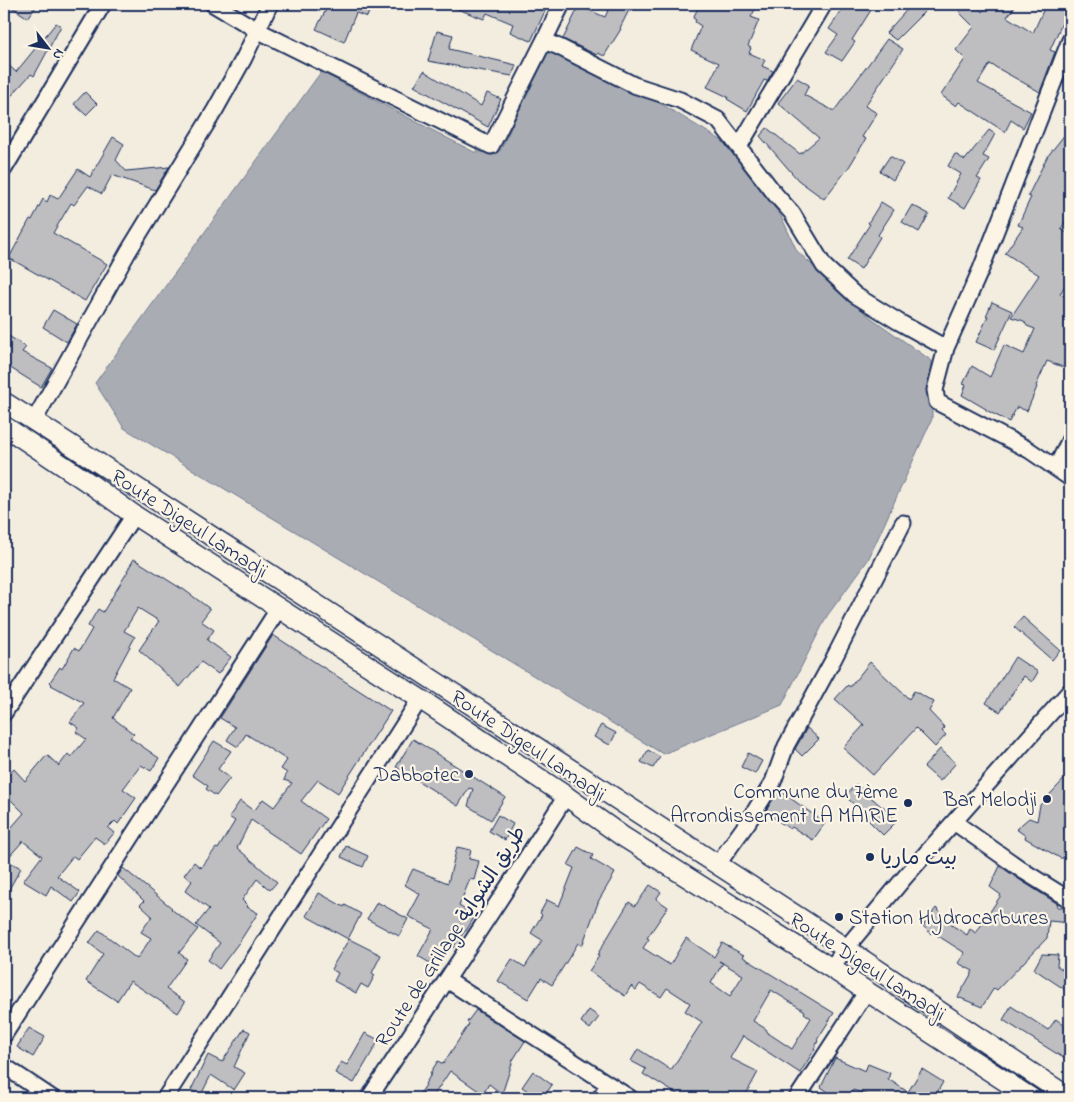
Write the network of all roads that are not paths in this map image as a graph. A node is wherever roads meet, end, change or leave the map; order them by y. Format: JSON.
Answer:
{"nodes":[{"id":1,"x":103,"y":4,"type":"edge"},
{"id":2,"x":213,"y":4,"type":"edge"},
{"id":3,"x":270,"y":4,"type":"edge"},
{"id":4,"x":562,"y":4,"type":"edge"},
{"id":5,"x":824,"y":4,"type":"edge"},
{"id":6,"x":257,"y":30,"type":"junction"},
{"id":7,"x":1070,"y":40,"type":"edge"},
{"id":8,"x":544,"y":41,"type":"junction"},
{"id":9,"x":739,"y":147,"type":"junction"},
{"id":10,"x":4,"y":169,"type":"edge"},
{"id":11,"x":946,"y":348,"type":"junction"},
{"id":12,"x":4,"y":402,"type":"edge"},
{"id":13,"x":34,"y":421,"type":"junction"},
{"id":14,"x":4,"y":426,"type":"edge"},
{"id":15,"x":1070,"y":439,"type":"edge"},
{"id":16,"x":1056,"y":468,"type":"junction"},
{"id":17,"x":1070,"y":478,"type":"edge"},
{"id":18,"x":134,"y":515,"type":"junction"},
{"id":19,"x":903,"y":523,"type":"dead end"},
{"id":20,"x":279,"y":608,"type":"junction"},
{"id":21,"x":1070,"y":691,"type":"edge"},
{"id":22,"x":420,"y":700,"type":"junction"},
{"id":23,"x":4,"y":713,"type":"edge"},
{"id":24,"x":566,"y":796,"type":"junction"},
{"id":25,"x":954,"y":822,"type":"junction"},
{"id":26,"x":717,"y":865,"type":"junction"},
{"id":27,"x":1070,"y":900,"type":"edge"},
{"id":28,"x":846,"y":948,"type":"junction"},
{"id":29,"x":831,"y":968,"type":"junction"},
{"id":30,"x":447,"y":980,"type":"junction"},
{"id":31,"x":867,"y":991,"type":"junction"},
{"id":32,"x":4,"y":1035,"type":"edge"},
{"id":33,"x":4,"y":1066,"type":"edge"},
{"id":34,"x":608,"y":1085,"type":"junction"},
{"id":35,"x":52,"y":1098,"type":"edge"},
{"id":36,"x":165,"y":1098,"type":"edge"},
{"id":37,"x":369,"y":1098,"type":"edge"},
{"id":38,"x":600,"y":1098,"type":"edge"},
{"id":39,"x":630,"y":1098,"type":"edge"},
{"id":40,"x":797,"y":1098,"type":"edge"},
{"id":41,"x":1031,"y":1098,"type":"edge"},
{"id":42,"x":1070,"y":1098,"type":"edge"}],
"edges":[{"from":1,"to":10,"type":"street"},
{"from":2,"to":6,"type":"street"},
{"from":3,"to":6,"type":"street"},
{"from":4,"to":8,"type":"street"},
{"from":5,"to":9,"type":"street"},
{"from":6,"to":8,"type":"street"},
{"from":6,"to":13,"type":"street"},
{"from":7,"to":11,"type":"street"},
{"from":8,"to":9,"type":"street"},
{"from":9,"to":11,"type":"street"},
{"from":11,"to":16,"type":"street"},
{"from":12,"to":13,"type":"main road"},
{"from":13,"to":26,"type":"main road"},
{"from":14,"to":18,"type":"main road","name":"Route Digeul Lamadji"},
{"from":15,"to":16,"type":"street"},
{"from":16,"to":17,"type":"street"},
{"from":18,"to":20,"type":"main road","name":"Route Digeul Lamadji"},
{"from":18,"to":23,"type":"street"},
{"from":19,"to":26,"type":"street"},
{"from":20,"to":22,"type":"main road","name":"Route Digeul Lamadji"},
{"from":20,"to":32,"type":"street"},
{"from":21,"to":25,"type":"street"},
{"from":22,"to":24,"type":"main road","name":"Route Digeul Lamadji"},
{"from":22,"to":36,"type":"street"},
{"from":24,"to":29,"type":"main road","name":"Route Digeul Lamadji"},
{"from":24,"to":30,"type":"street","name":"Route de Grillage طريق الشواية"},
{"from":25,"to":27,"type":"street"},
{"from":25,"to":28,"type":"street"},
{"from":26,"to":28,"type":"main road"},
{"from":28,"to":29,"type":"street"},
{"from":28,"to":42,"type":"main road"},
{"from":29,"to":31,"type":"main road","name":"Route Digeul Lamadji"},
{"from":30,"to":34,"type":"street"},
{"from":30,"to":37,"type":"street","name":"Route de Grillage طريق الشواية"},
{"from":31,"to":40,"type":"street"},
{"from":31,"to":41,"type":"main road","name":"Route Digeul Lamadji"},
{"from":33,"to":35,"type":"street"},
{"from":34,"to":38,"type":"street"},
{"from":34,"to":39,"type":"street"}]}
